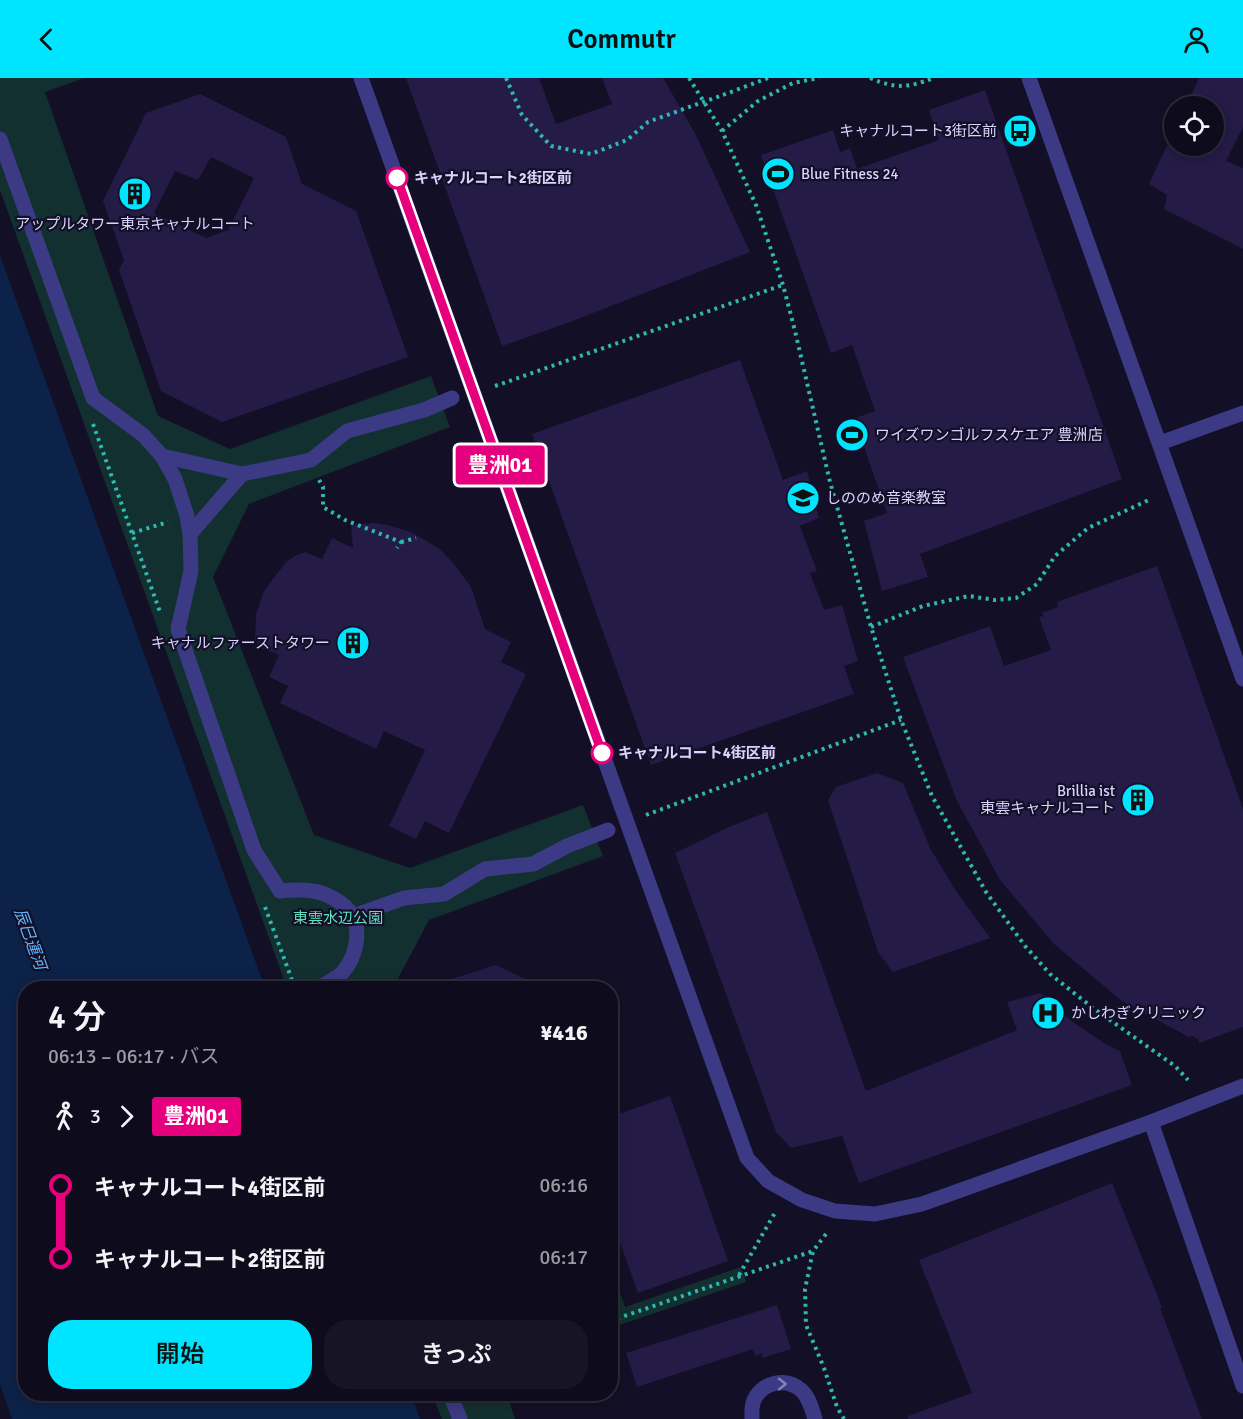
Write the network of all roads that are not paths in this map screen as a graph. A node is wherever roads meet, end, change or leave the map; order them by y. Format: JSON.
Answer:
{"nodes":[{"id":1,"x":361,"y":78,"type":"edge"},
{"id":2,"x":1029,"y":78,"type":"edge"},
{"id":3,"x":0,"y":139,"type":"edge"},
{"id":4,"x":452,"y":398,"type":"dead end"},
{"id":5,"x":1243,"y":413,"type":"edge"},
{"id":6,"x":1160,"y":443,"type":"junction"},
{"id":7,"x":162,"y":456,"type":"junction"},
{"id":8,"x":242,"y":474,"type":"junction"},
{"id":9,"x":190,"y":534,"type":"junction"},
{"id":10,"x":1243,"y":679,"type":"edge"},
{"id":11,"x":608,"y":830,"type":"dead end"},
{"id":12,"x":353,"y":916,"type":"junction"},
{"id":13,"x":331,"y":981,"type":"edge"},
{"id":14,"x":1243,"y":1086,"type":"edge"},
{"id":15,"x":1151,"y":1122,"type":"junction"},
{"id":16,"x":1243,"y":1386,"type":"edge"},
{"id":17,"x":453,"y":1401,"type":"edge"},
{"id":18,"x":460,"y":1419,"type":"edge"},
{"id":19,"x":752,"y":1419,"type":"edge"},
{"id":20,"x":815,"y":1419,"type":"edge"}],
"edges":[{"from":1,"to":15,"type":"street"},
{"from":2,"to":6,"type":"street"},
{"from":3,"to":7,"type":"street"},
{"from":4,"to":8,"type":"street"},
{"from":5,"to":6,"type":"street"},
{"from":6,"to":10,"type":"street"},
{"from":7,"to":8,"type":"street"},
{"from":7,"to":9,"type":"street"},
{"from":8,"to":9,"type":"street"},
{"from":9,"to":12,"type":"street"},
{"from":11,"to":12,"type":"street"},
{"from":12,"to":13,"type":"street"},
{"from":14,"to":15,"type":"street"},
{"from":15,"to":16,"type":"street"},
{"from":17,"to":18,"type":"street"},
{"from":19,"to":20,"type":"street","one_way":true}]}
